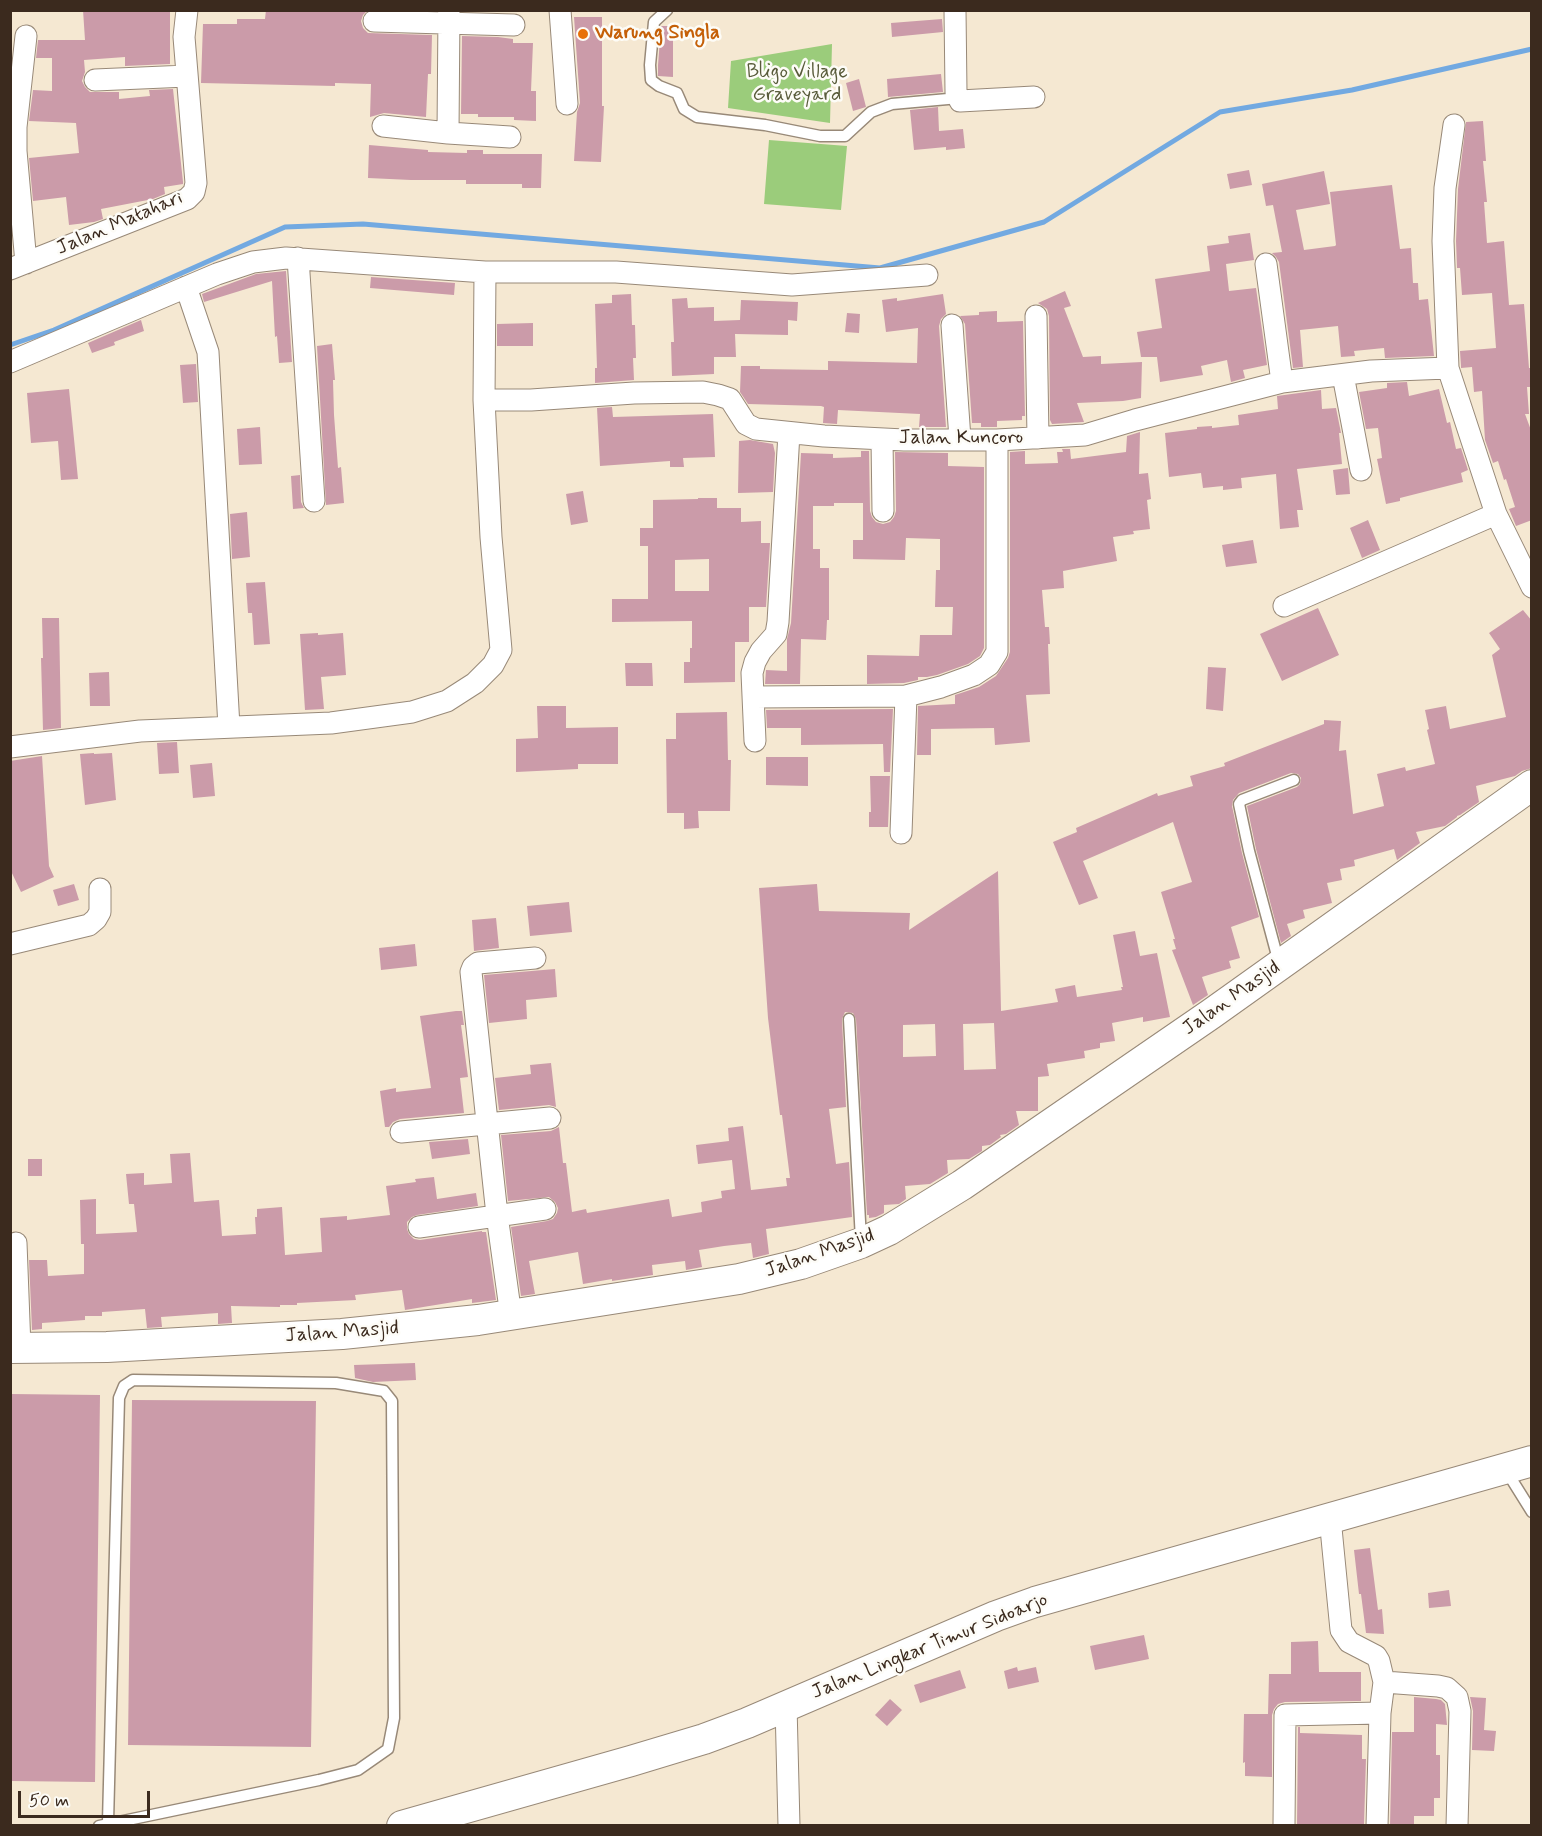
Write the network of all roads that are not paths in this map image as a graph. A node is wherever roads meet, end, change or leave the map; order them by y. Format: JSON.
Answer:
{"nodes":[{"id":1,"x":187,"y":10,"type":"edge"},
{"id":2,"x":560,"y":10,"type":"edge"},
{"id":3,"x":667,"y":10,"type":"edge"},
{"id":4,"x":955,"y":10,"type":"edge"},
{"id":5,"x":448,"y":16,"type":"edge"},
{"id":6,"x":374,"y":21,"type":"dead end"},
{"id":7,"x":514,"y":25,"type":"dead end"},
{"id":8,"x":26,"y":36,"type":"dead end"},
{"id":9,"x":187,"y":76,"type":"junction"},
{"id":10,"x":95,"y":80,"type":"dead end"},
{"id":11,"x":1034,"y":97,"type":"dead end"},
{"id":12,"x":959,"y":98,"type":"junction"},
{"id":13,"x":567,"y":104,"type":"dead end"},
{"id":14,"x":1454,"y":125,"type":"dead end"},
{"id":15,"x":383,"y":126,"type":"dead end"},
{"id":16,"x":447,"y":133,"type":"junction"},
{"id":17,"x":510,"y":137,"type":"dead end"},
{"id":18,"x":298,"y":258,"type":"junction"},
{"id":19,"x":1266,"y":264,"type":"dead end"},
{"id":20,"x":18,"y":266,"type":"edge"},
{"id":21,"x":485,"y":272,"type":"junction"},
{"id":22,"x":927,"y":275,"type":"dead end"},
{"id":23,"x":186,"y":287,"type":"junction"},
{"id":24,"x":1036,"y":316,"type":"dead end"},
{"id":25,"x":952,"y":325,"type":"dead end"},
{"id":26,"x":10,"y":362,"type":"edge"},
{"id":27,"x":1448,"y":368,"type":"junction"},
{"id":28,"x":1343,"y":375,"type":"junction"},
{"id":29,"x":1282,"y":382,"type":"junction"},
{"id":30,"x":483,"y":400,"type":"junction"},
{"id":31,"x":789,"y":433,"type":"junction"},
{"id":32,"x":1038,"y":438,"type":"junction"},
{"id":33,"x":882,"y":439,"type":"junction"},
{"id":34,"x":960,"y":439,"type":"junction"},
{"id":35,"x":997,"y":440,"type":"junction"},
{"id":36,"x":1361,"y":470,"type":"dead end"},
{"id":37,"x":314,"y":501,"type":"dead end"},
{"id":38,"x":883,"y":511,"type":"dead end"},
{"id":39,"x":1496,"y":514,"type":"junction"},
{"id":40,"x":1531,"y":586,"type":"edge"},
{"id":41,"x":1284,"y":606,"type":"dead end"},
{"id":42,"x":906,"y":696,"type":"junction"},
{"id":43,"x":754,"y":697,"type":"junction"},
{"id":44,"x":229,"y":727,"type":"junction"},
{"id":45,"x":755,"y":741,"type":"dead end"},
{"id":46,"x":10,"y":747,"type":"edge"},
{"id":47,"x":1294,"y":780,"type":"dead end"},
{"id":48,"x":1532,"y":785,"type":"edge"},
{"id":49,"x":901,"y":833,"type":"dead end"},
{"id":50,"x":100,"y":889,"type":"dead end"},
{"id":51,"x":10,"y":944,"type":"edge"},
{"id":52,"x":535,"y":958,"type":"dead end"},
{"id":53,"x":1279,"y":965,"type":"junction"},
{"id":54,"x":849,"y":1019,"type":"dead end"},
{"id":55,"x":550,"y":1118,"type":"dead end"},
{"id":56,"x":486,"y":1125,"type":"junction"},
{"id":57,"x":401,"y":1132,"type":"dead end"},
{"id":58,"x":545,"y":1209,"type":"dead end"},
{"id":59,"x":497,"y":1215,"type":"junction"},
{"id":60,"x":419,"y":1227,"type":"dead end"},
{"id":61,"x":16,"y":1243,"type":"dead end"},
{"id":62,"x":861,"y":1244,"type":"junction"},
{"id":63,"x":511,"y":1316,"type":"junction"},
{"id":64,"x":15,"y":1348,"type":"edge"},
{"id":65,"x":1518,"y":1465,"type":"edge"},
{"id":66,"x":1532,"y":1512,"type":"edge"},
{"id":67,"x":1330,"y":1518,"type":"junction"},
{"id":68,"x":1384,"y":1682,"type":"junction"},
{"id":69,"x":786,"y":1705,"type":"junction"},
{"id":70,"x":1380,"y":1713,"type":"junction"},
{"id":71,"x":103,"y":1824,"type":"edge"},
{"id":72,"x":1284,"y":1825,"type":"edge"},
{"id":73,"x":402,"y":1826,"type":"edge"},
{"id":74,"x":789,"y":1826,"type":"edge"},
{"id":75,"x":1377,"y":1826,"type":"edge"},
{"id":76,"x":1457,"y":1826,"type":"edge"}],
"edges":[{"from":1,"to":9,"type":"street","name":"Jalan Matahari"},
{"from":2,"to":13,"type":"street"},
{"from":3,"to":12,"type":"lane"},
{"from":4,"to":12,"type":"street"},
{"from":5,"to":6,"type":"street"},
{"from":5,"to":7,"type":"street"},
{"from":5,"to":16,"type":"street"},
{"from":8,"to":20,"type":"street"},
{"from":9,"to":10,"type":"street"},
{"from":9,"to":20,"type":"street","name":"Jalan Matahari"},
{"from":11,"to":12,"type":"street"},
{"from":14,"to":27,"type":"street"},
{"from":15,"to":16,"type":"street"},
{"from":16,"to":17,"type":"street"},
{"from":18,"to":21,"type":"street"},
{"from":18,"to":23,"type":"street"},
{"from":18,"to":37,"type":"street"},
{"from":19,"to":29,"type":"street"},
{"from":21,"to":22,"type":"street"},
{"from":21,"to":30,"type":"street"},
{"from":23,"to":26,"type":"street"},
{"from":23,"to":44,"type":"street"},
{"from":24,"to":32,"type":"street"},
{"from":25,"to":34,"type":"street"},
{"from":27,"to":28,"type":"street","name":"Jalan Kuncoro"},
{"from":27,"to":39,"type":"street"},
{"from":28,"to":29,"type":"street","name":"Jalan Kuncoro"},
{"from":28,"to":36,"type":"street"},
{"from":29,"to":32,"type":"street","name":"Jalan Kuncoro"},
{"from":30,"to":31,"type":"street","name":"Jalan Kuncoro"},
{"from":30,"to":44,"type":"street"},
{"from":31,"to":33,"type":"street","name":"Jalan Kuncoro"},
{"from":31,"to":43,"type":"street"},
{"from":32,"to":35,"type":"street","name":"Jalan Kuncoro"},
{"from":33,"to":34,"type":"street","name":"Jalan Kuncoro"},
{"from":33,"to":38,"type":"street"},
{"from":34,"to":35,"type":"street","name":"Jalan Kuncoro"},
{"from":35,"to":42,"type":"street"},
{"from":39,"to":40,"type":"street"},
{"from":39,"to":41,"type":"street"},
{"from":42,"to":43,"type":"street"},
{"from":42,"to":49,"type":"street"},
{"from":43,"to":45,"type":"street"},
{"from":44,"to":46,"type":"street"},
{"from":47,"to":53,"type":"lane"},
{"from":48,"to":53,"type":"street","name":"Jalan Masjid"},
{"from":50,"to":51,"type":"street"},
{"from":52,"to":56,"type":"street"},
{"from":53,"to":62,"type":"street","name":"Jalan Masjid"},
{"from":54,"to":62,"type":"lane"},
{"from":55,"to":56,"type":"street"},
{"from":56,"to":57,"type":"street"},
{"from":56,"to":59,"type":"street"},
{"from":58,"to":59,"type":"street"},
{"from":59,"to":60,"type":"street"},
{"from":59,"to":63,"type":"street"},
{"from":61,"to":64,"type":"street"},
{"from":62,"to":63,"type":"street","name":"Jalan Masjid"},
{"from":63,"to":64,"type":"street","name":"Jalan Masjid"},
{"from":65,"to":66,"type":"lane"},
{"from":65,"to":67,"type":"street","name":"Jalan Lingkar Timur Sidoarjo"},
{"from":67,"to":68,"type":"street"},
{"from":67,"to":69,"type":"street","name":"Jalan Lingkar Timur Sidoarjo"},
{"from":68,"to":70,"type":"street"},
{"from":68,"to":76,"type":"street"},
{"from":69,"to":73,"type":"street","name":"Jalan Lingkar Timur Sidoarjo"},
{"from":69,"to":74,"type":"street"},
{"from":70,"to":72,"type":"street"},
{"from":70,"to":75,"type":"street"},
{"from":71,"to":71,"type":"lane"}]}
